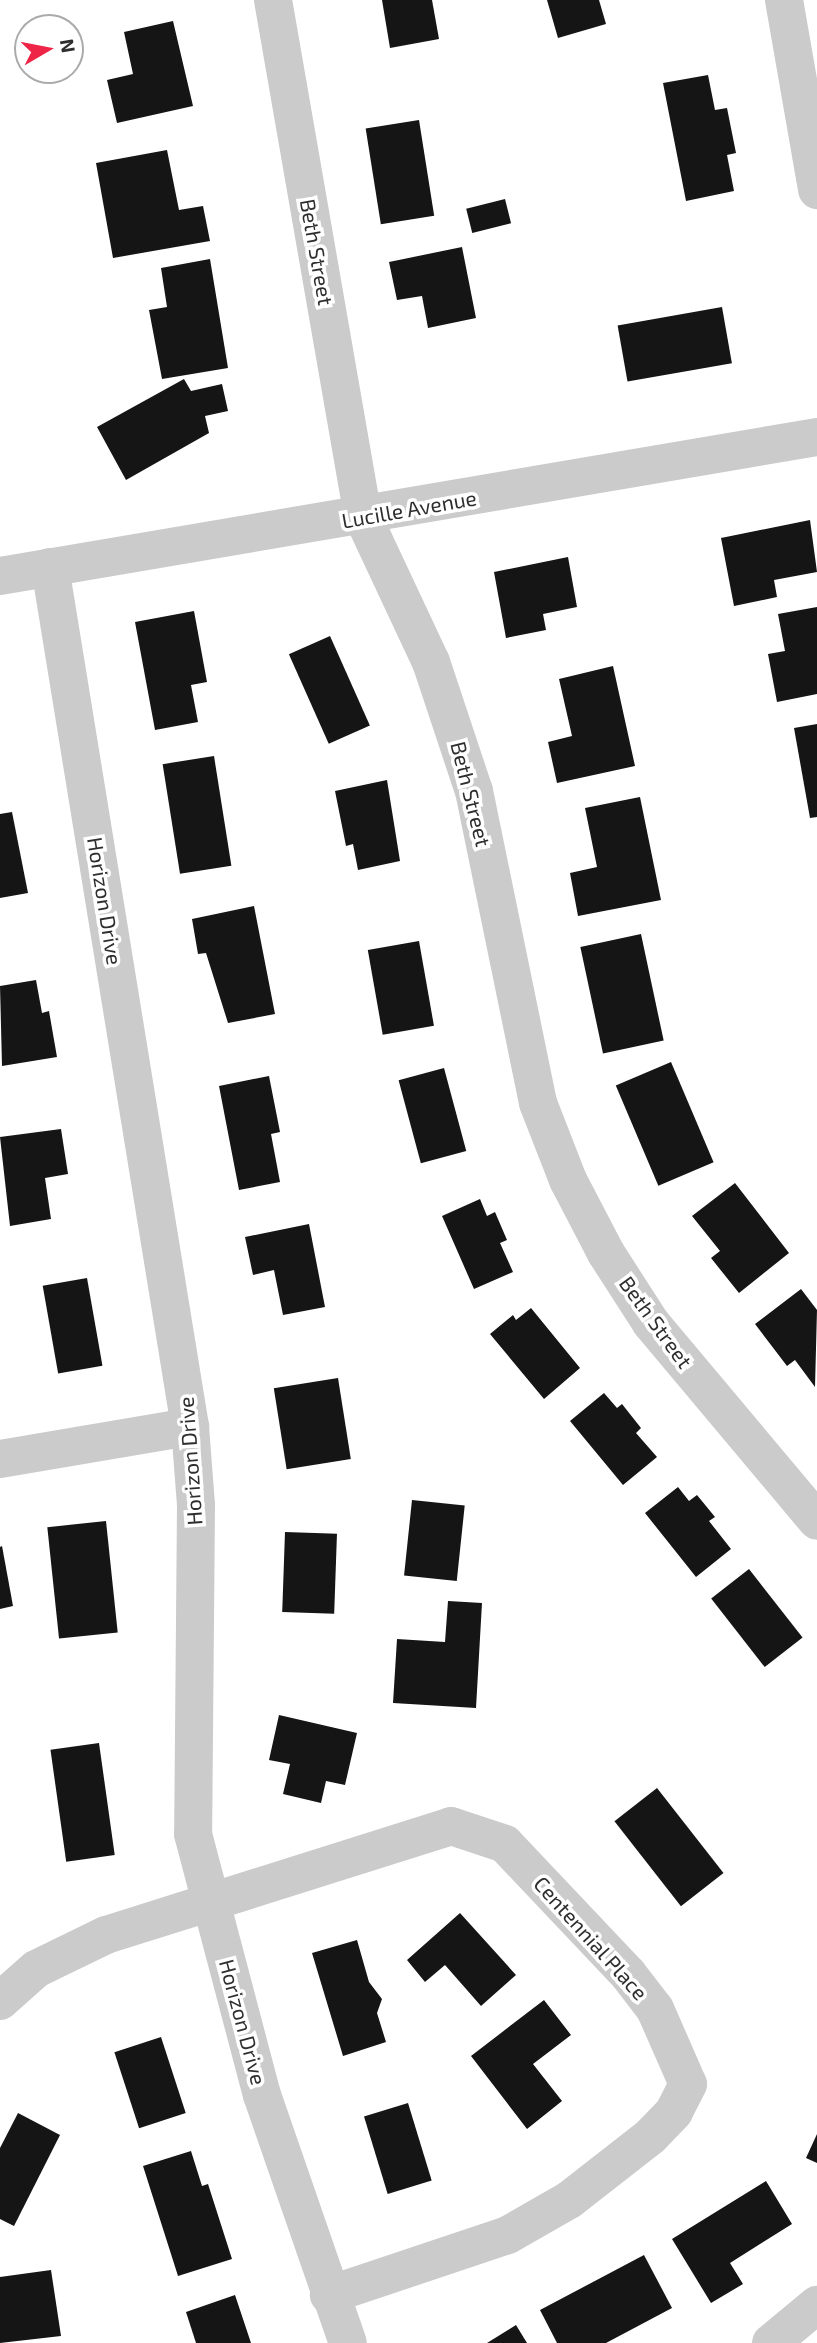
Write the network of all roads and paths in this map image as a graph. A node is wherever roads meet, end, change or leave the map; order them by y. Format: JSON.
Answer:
{"nodes":[{"id":1,"x":273,"y":0,"type":"edge"},
{"id":2,"x":784,"y":0,"type":"edge"},
{"id":3,"x":817,"y":190,"type":"edge"},
{"id":4,"x":817,"y":437,"type":"edge"},
{"id":5,"x":363,"y":517,"type":"junction"},
{"id":6,"x":50,"y":567,"type":"junction"},
{"id":7,"x":0,"y":576,"type":"edge"},
{"id":8,"x":190,"y":1427,"type":"junction"},
{"id":9,"x":0,"y":1459,"type":"edge"},
{"id":10,"x":817,"y":1521,"type":"edge"},
{"id":11,"x":211,"y":1903,"type":"junction"},
{"id":12,"x":0,"y":2001,"type":"edge"},
{"id":13,"x":329,"y":2295,"type":"junction"},
{"id":14,"x":817,"y":2305,"type":"edge"},
{"id":15,"x":348,"y":2343,"type":"edge"},
{"id":16,"x":771,"y":2343,"type":"edge"}],
"edges":[{"from":1,"to":5,"type":"street","name":"Beth Street"},
{"from":2,"to":3,"type":"street"},
{"from":4,"to":5,"type":"street","name":"Lucille Avenue"},
{"from":5,"to":6,"type":"street","name":"Lucille Avenue"},
{"from":5,"to":10,"type":"street","name":"Beth Street"},
{"from":6,"to":7,"type":"street","name":"Lucille Avenue"},
{"from":6,"to":8,"type":"street","name":"Horizon Drive"},
{"from":8,"to":9,"type":"street"},
{"from":8,"to":11,"type":"street","name":"Horizon Drive"},
{"from":11,"to":12,"type":"street"},
{"from":11,"to":13,"type":"street","name":"Horizon Drive"},
{"from":11,"to":13,"type":"street","name":"Centennial Place"},
{"from":13,"to":15,"type":"street","name":"Horizon Drive"},
{"from":14,"to":16,"type":"street"}]}
